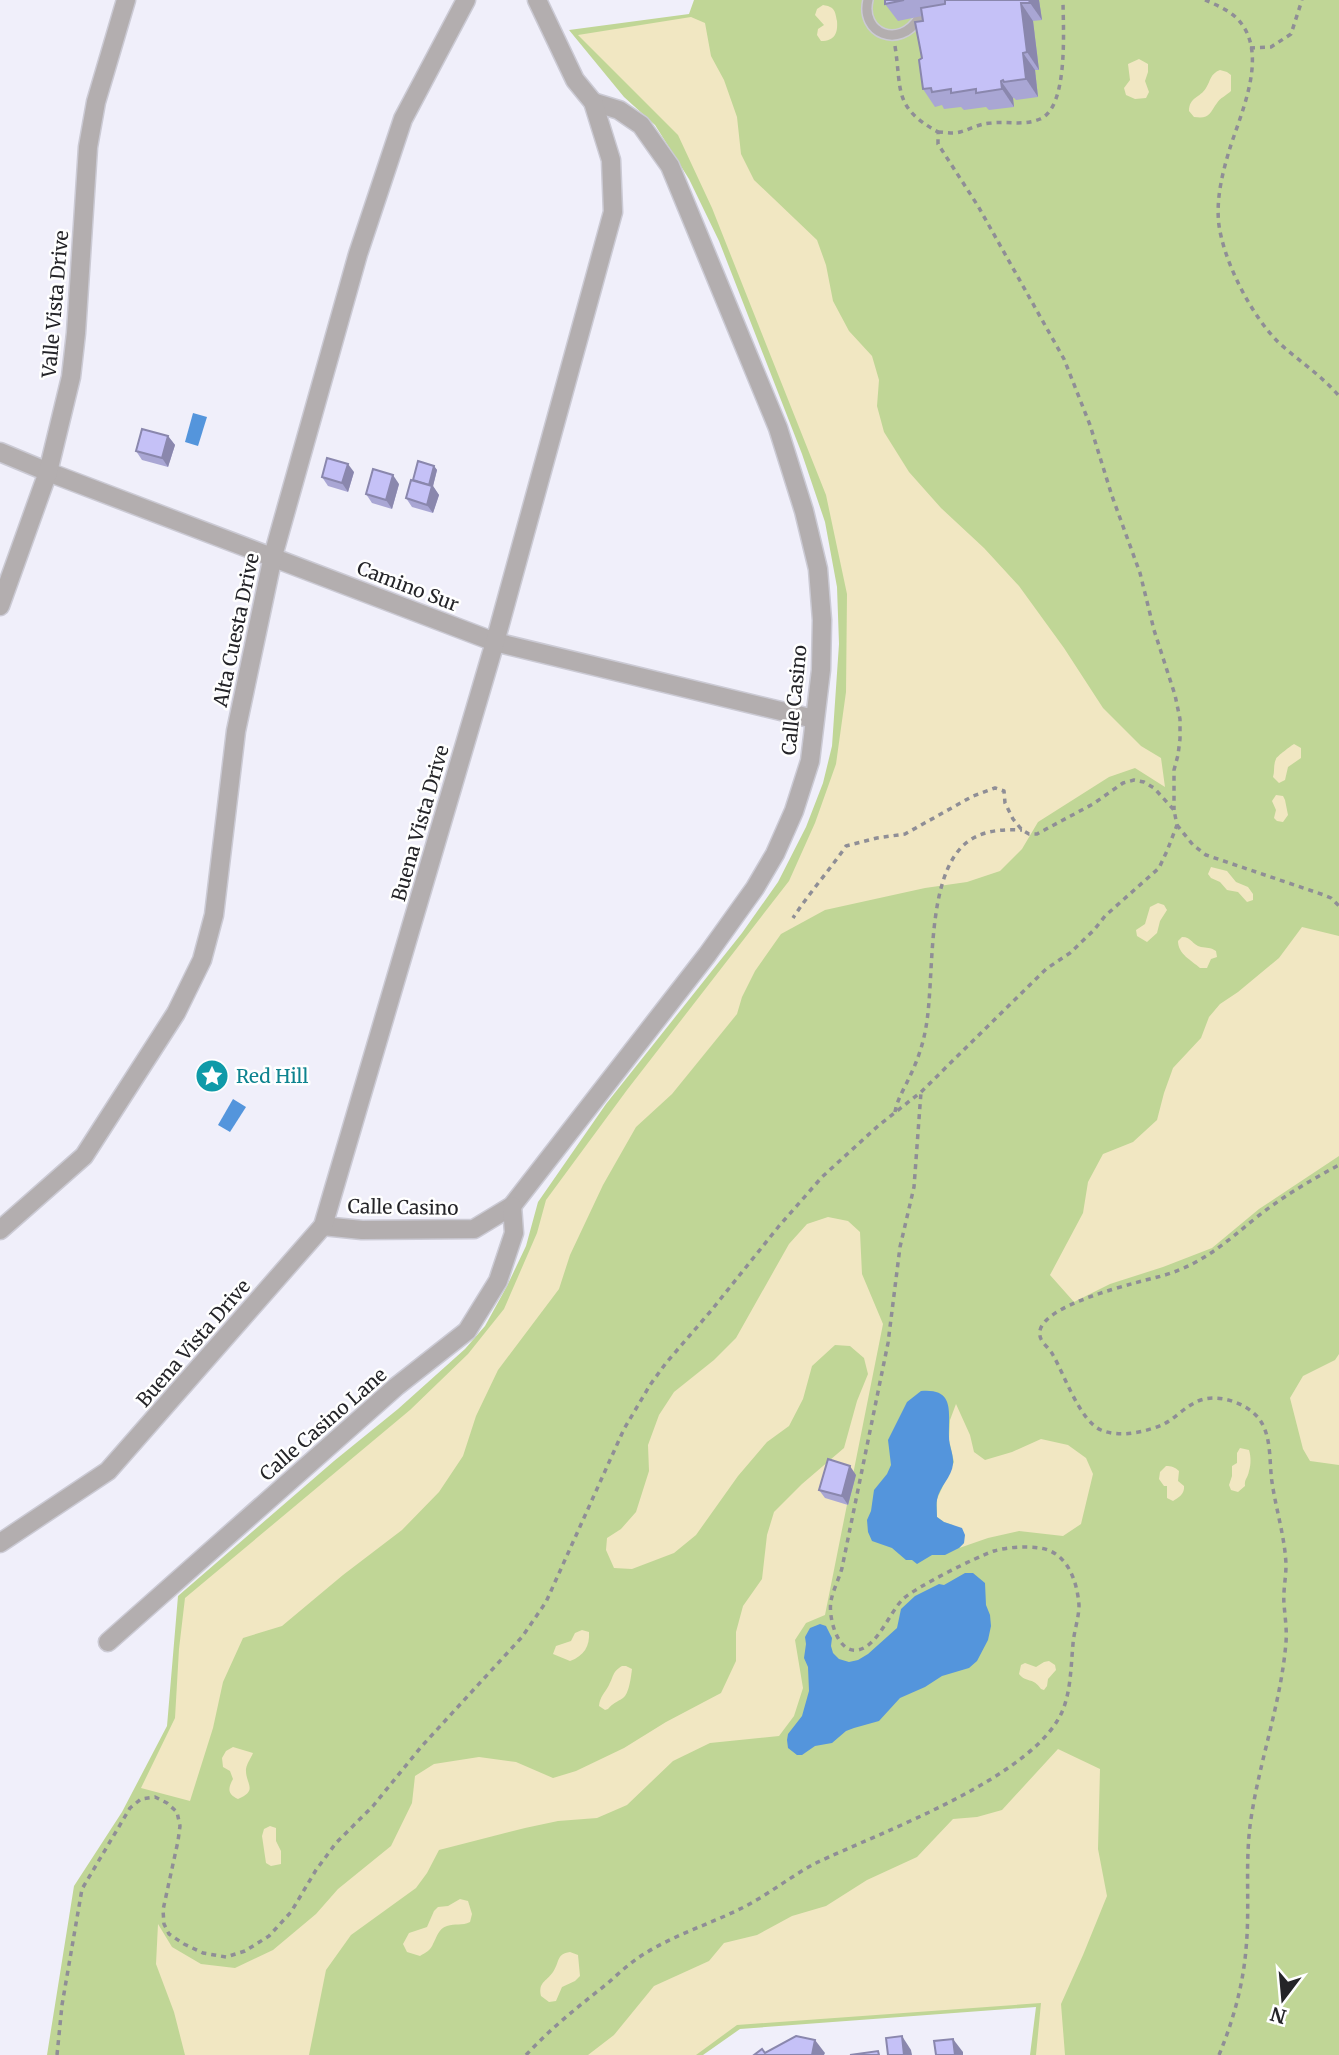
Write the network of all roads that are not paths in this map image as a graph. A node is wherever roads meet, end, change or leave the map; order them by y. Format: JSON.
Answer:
{"nodes":[{"id":1,"x":126,"y":0,"type":"edge"},
{"id":2,"x":466,"y":0,"type":"edge"},
{"id":3,"x":537,"y":0,"type":"edge"},
{"id":4,"x":868,"y":0,"type":"edge"},
{"id":5,"x":919,"y":18,"type":"edge"},
{"id":6,"x":593,"y":102,"type":"junction"},
{"id":7,"x":0,"y":452,"type":"edge"},
{"id":8,"x":48,"y":472,"type":"junction"},
{"id":9,"x":273,"y":556,"type":"junction"},
{"id":10,"x":0,"y":606,"type":"edge"},
{"id":11,"x":495,"y":642,"type":"junction"},
{"id":12,"x":814,"y":719,"type":"junction"},
{"id":13,"x":512,"y":1206,"type":"junction"},
{"id":14,"x":323,"y":1226,"type":"junction"},
{"id":15,"x":0,"y":1230,"type":"edge"},
{"id":16,"x":0,"y":1543,"type":"edge"},
{"id":17,"x":108,"y":1642,"type":"dead end"}],
"edges":[{"from":1,"to":8,"type":"street","name":"Valle Vista Drive"},
{"from":2,"to":9,"type":"street","name":"Alta Cuesta Drive"},
{"from":3,"to":6,"type":"street","name":"Buena Vista Drive"},
{"from":4,"to":5,"type":"lane"},
{"from":6,"to":11,"type":"street","name":"Buena Vista Drive"},
{"from":6,"to":12,"type":"street","name":"Calle Casino"},
{"from":7,"to":8,"type":"street","name":"Camino Sur"},
{"from":8,"to":9,"type":"street","name":"Camino Sur"},
{"from":8,"to":10,"type":"street","name":"Valle Vista Drive"},
{"from":9,"to":11,"type":"street","name":"Camino Sur"},
{"from":9,"to":15,"type":"street","name":"Alta Cuesta Drive"},
{"from":11,"to":12,"type":"street","name":"Camino Sur"},
{"from":11,"to":14,"type":"street","name":"Buena Vista Drive"},
{"from":12,"to":13,"type":"street","name":"Calle Casino"},
{"from":13,"to":14,"type":"street","name":"Calle Casino"},
{"from":13,"to":17,"type":"street","name":"Calle Casino Lane"},
{"from":14,"to":16,"type":"street","name":"Buena Vista Drive"}]}
